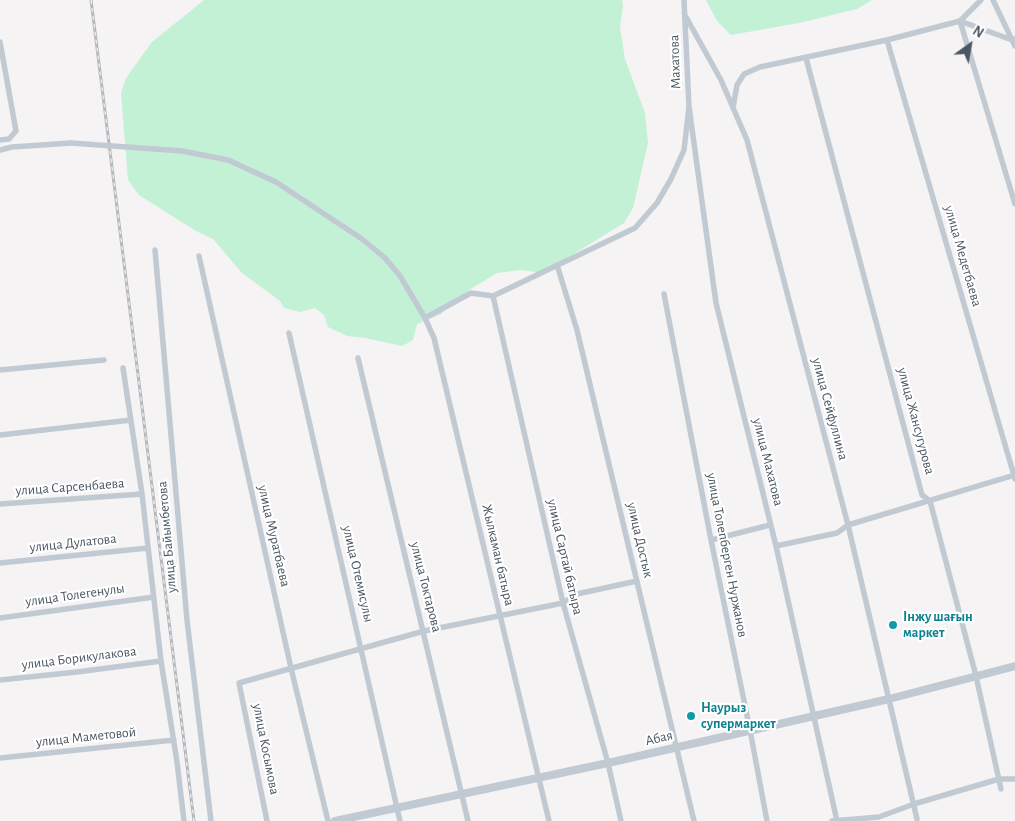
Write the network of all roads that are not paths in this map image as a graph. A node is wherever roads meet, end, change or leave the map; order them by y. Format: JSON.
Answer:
{"nodes":[{"id":1,"x":684,"y":0,"type":"edge"},
{"id":2,"x":980,"y":0,"type":"edge"},
{"id":3,"x":993,"y":0,"type":"edge"},
{"id":4,"x":686,"y":17,"type":"junction"},
{"id":5,"x":960,"y":21,"type":"junction"},
{"id":6,"x":1013,"y":39,"type":"edge"},
{"id":7,"x":887,"y":40,"type":"junction"},
{"id":8,"x":0,"y":42,"type":"edge"},
{"id":9,"x":1015,"y":46,"type":"edge"},
{"id":10,"x":806,"y":58,"type":"junction"},
{"id":11,"x":689,"y":107,"type":"junction"},
{"id":12,"x":733,"y":108,"type":"junction"},
{"id":13,"x":0,"y":140,"type":"edge"},
{"id":14,"x":0,"y":150,"type":"edge"},
{"id":15,"x":1015,"y":204,"type":"edge"},
{"id":16,"x":154,"y":250,"type":"dead end"},
{"id":17,"x":199,"y":256,"type":"dead end"},
{"id":18,"x":557,"y":265,"type":"junction"},
{"id":19,"x":664,"y":294,"type":"dead end"},
{"id":20,"x":493,"y":296,"type":"junction"},
{"id":21,"x":424,"y":318,"type":"junction"},
{"id":22,"x":289,"y":333,"type":"dead end"},
{"id":23,"x":358,"y":358,"type":"dead end"},
{"id":24,"x":104,"y":360,"type":"dead end"},
{"id":25,"x":124,"y":368,"type":"dead end"},
{"id":26,"x":0,"y":370,"type":"edge"},
{"id":27,"x":131,"y":420,"type":"junction"},
{"id":28,"x":0,"y":436,"type":"edge"},
{"id":29,"x":1015,"y":477,"type":"edge"},
{"id":30,"x":142,"y":494,"type":"junction"},
{"id":31,"x":930,"y":501,"type":"junction"},
{"id":32,"x":0,"y":504,"type":"edge"},
{"id":33,"x":770,"y":525,"type":"junction"},
{"id":34,"x":848,"y":525,"type":"junction"},
{"id":35,"x":711,"y":540,"type":"junction"},
{"id":36,"x":776,"y":546,"type":"junction"},
{"id":37,"x":148,"y":548,"type":"junction"},
{"id":38,"x":0,"y":563,"type":"edge"},
{"id":39,"x":637,"y":581,"type":"junction"},
{"id":40,"x":154,"y":596,"type":"junction"},
{"id":41,"x":562,"y":603,"type":"junction"},
{"id":42,"x":499,"y":615,"type":"junction"},
{"id":43,"x":0,"y":618,"type":"edge"},
{"id":44,"x":424,"y":631,"type":"junction"},
{"id":45,"x":362,"y":648,"type":"junction"},
{"id":46,"x":162,"y":661,"type":"junction"},
{"id":47,"x":1015,"y":666,"type":"edge"},
{"id":48,"x":291,"y":668,"type":"junction"},
{"id":49,"x":976,"y":676,"type":"junction"},
{"id":50,"x":0,"y":680,"type":"edge"},
{"id":51,"x":889,"y":699,"type":"junction"},
{"id":52,"x":814,"y":715,"type":"junction"},
{"id":53,"x":750,"y":730,"type":"junction"},
{"id":54,"x":174,"y":740,"type":"junction"},
{"id":55,"x":676,"y":747,"type":"junction"},
{"id":56,"x":0,"y":758,"type":"edge"},
{"id":57,"x":608,"y":763,"type":"junction"},
{"id":58,"x":540,"y":778,"type":"junction"},
{"id":59,"x":999,"y":778,"type":"junction"},
{"id":60,"x":1015,"y":779,"type":"edge"},
{"id":61,"x":1001,"y":788,"type":"dead end"},
{"id":62,"x":461,"y":794,"type":"junction"},
{"id":63,"x":914,"y":804,"type":"junction"},
{"id":64,"x":397,"y":808,"type":"junction"},
{"id":65,"x":917,"y":819,"type":"dead end"},
{"id":66,"x":835,"y":820,"type":"edge"},
{"id":67,"x":184,"y":821,"type":"edge"},
{"id":68,"x":211,"y":821,"type":"edge"},
{"id":69,"x":267,"y":821,"type":"edge"},
{"id":70,"x":328,"y":821,"type":"edge"},
{"id":71,"x":335,"y":821,"type":"edge"},
{"id":72,"x":400,"y":821,"type":"edge"},
{"id":73,"x":468,"y":821,"type":"edge"},
{"id":74,"x":549,"y":821,"type":"edge"},
{"id":75,"x":621,"y":821,"type":"edge"},
{"id":76,"x":694,"y":821,"type":"edge"},
{"id":77,"x":767,"y":821,"type":"edge"}],
"edges":[{"from":1,"to":4,"type":"street","name":"Махатова"},
{"from":2,"to":5,"type":"street"},
{"from":3,"to":6,"type":"street"},
{"from":4,"to":11,"type":"street","name":"Махатова"},
{"from":4,"to":12,"type":"street","name":"улица Сейфуллина"},
{"from":5,"to":6,"type":"street"},
{"from":5,"to":7,"type":"street"},
{"from":5,"to":15,"type":"street"},
{"from":6,"to":9,"type":"street"},
{"from":7,"to":10,"type":"street"},
{"from":7,"to":29,"type":"street","name":"улица Медетбаева"},
{"from":8,"to":13,"type":"street"},
{"from":10,"to":12,"type":"street"},
{"from":10,"to":31,"type":"street","name":"улица Жансугурова"},
{"from":11,"to":18,"type":"street"},
{"from":11,"to":33,"type":"street","name":"улица Махатова"},
{"from":12,"to":34,"type":"street","name":"улица Сейфуллина"},
{"from":14,"to":21,"type":"street","name":"Жылкаман батыра","bridge":true},
{"from":16,"to":68,"type":"street","name":"улица Байымбетова"},
{"from":17,"to":48,"type":"street","name":"улица Муратбаева"},
{"from":18,"to":20,"type":"street"},
{"from":18,"to":39,"type":"street","name":"улица Достык"},
{"from":19,"to":35,"type":"street","name":"улица Толепберген Нуржанов"},
{"from":20,"to":21,"type":"street"},
{"from":20,"to":41,"type":"street","name":"улица Сартай батыра"},
{"from":21,"to":42,"type":"street","name":"Жылкаман батыра"},
{"from":22,"to":45,"type":"street","name":"улица Отемисулы"},
{"from":23,"to":44,"type":"street","name":"улица Токтарова"},
{"from":24,"to":26,"type":"street"},
{"from":25,"to":27,"type":"street"},
{"from":27,"to":28,"type":"street"},
{"from":27,"to":30,"type":"street"},
{"from":29,"to":31,"type":"street"},
{"from":30,"to":32,"type":"street","name":"улица Сарсенбаева"},
{"from":30,"to":37,"type":"street"},
{"from":31,"to":34,"type":"street"},
{"from":31,"to":49,"type":"street","name":"улица Жансугурова"},
{"from":33,"to":35,"type":"street"},
{"from":33,"to":36,"type":"street","name":"улица Махатова"},
{"from":34,"to":36,"type":"street"},
{"from":34,"to":51,"type":"street","name":"улица Сейфуллина"},
{"from":35,"to":53,"type":"street","name":"улица Толепберген Нуржанов"},
{"from":36,"to":52,"type":"street","name":"улица Махатова"},
{"from":37,"to":38,"type":"street","name":"улица Дулатова"},
{"from":37,"to":40,"type":"street"},
{"from":39,"to":41,"type":"street"},
{"from":39,"to":55,"type":"street","name":"улица Достык"},
{"from":40,"to":43,"type":"street","name":"улица Толегенулы"},
{"from":40,"to":46,"type":"street"},
{"from":41,"to":42,"type":"street"},
{"from":41,"to":57,"type":"street","name":"улица Сартай батыра"},
{"from":42,"to":44,"type":"street"},
{"from":42,"to":58,"type":"street","name":"Жылкаман батыра"},
{"from":44,"to":45,"type":"street"},
{"from":44,"to":62,"type":"street","name":"улица Токтарова"},
{"from":45,"to":48,"type":"street"},
{"from":45,"to":64,"type":"street","name":"улица Отемисулы"},
{"from":46,"to":50,"type":"street","name":"улица Борикулакова"},
{"from":46,"to":54,"type":"street"},
{"from":47,"to":49,"type":"street","name":"Абая"},
{"from":48,"to":69,"type":"street","name":"улица Косымова"},
{"from":48,"to":70,"type":"street","name":"улица Муратбаева"},
{"from":49,"to":51,"type":"street","name":"Абая"},
{"from":49,"to":59,"type":"street","name":"улица Жансугурова"},
{"from":51,"to":52,"type":"street","name":"Абая"},
{"from":51,"to":63,"type":"street","name":"улица Сейфуллина"},
{"from":52,"to":53,"type":"street","name":"Абая"},
{"from":52,"to":66,"type":"street","name":"улица Махатова"},
{"from":53,"to":55,"type":"street","name":"Абая"},
{"from":53,"to":77,"type":"street","name":"улица Толепберген Нуржанов"},
{"from":54,"to":56,"type":"street","name":"улица Маметовой"},
{"from":54,"to":67,"type":"street"},
{"from":55,"to":57,"type":"street","name":"Абая"},
{"from":55,"to":76,"type":"street","name":"улица Достык"},
{"from":57,"to":58,"type":"street","name":"Абая"},
{"from":57,"to":75,"type":"street","name":"улица Сартай батыра"},
{"from":58,"to":62,"type":"street","name":"Абая"},
{"from":58,"to":74,"type":"street","name":"Жылкаман батыра"},
{"from":59,"to":60,"type":"street"},
{"from":59,"to":61,"type":"street","name":"улица Жансугурова"},
{"from":59,"to":63,"type":"street"},
{"from":62,"to":64,"type":"street","name":"Абая"},
{"from":62,"to":73,"type":"street","name":"улица Токтарова"},
{"from":63,"to":65,"type":"street","name":"улица Сейфуллина"},
{"from":63,"to":66,"type":"street"},
{"from":64,"to":71,"type":"street","name":"Абая"},
{"from":64,"to":72,"type":"street","name":"улица Отемисулы"}]}
